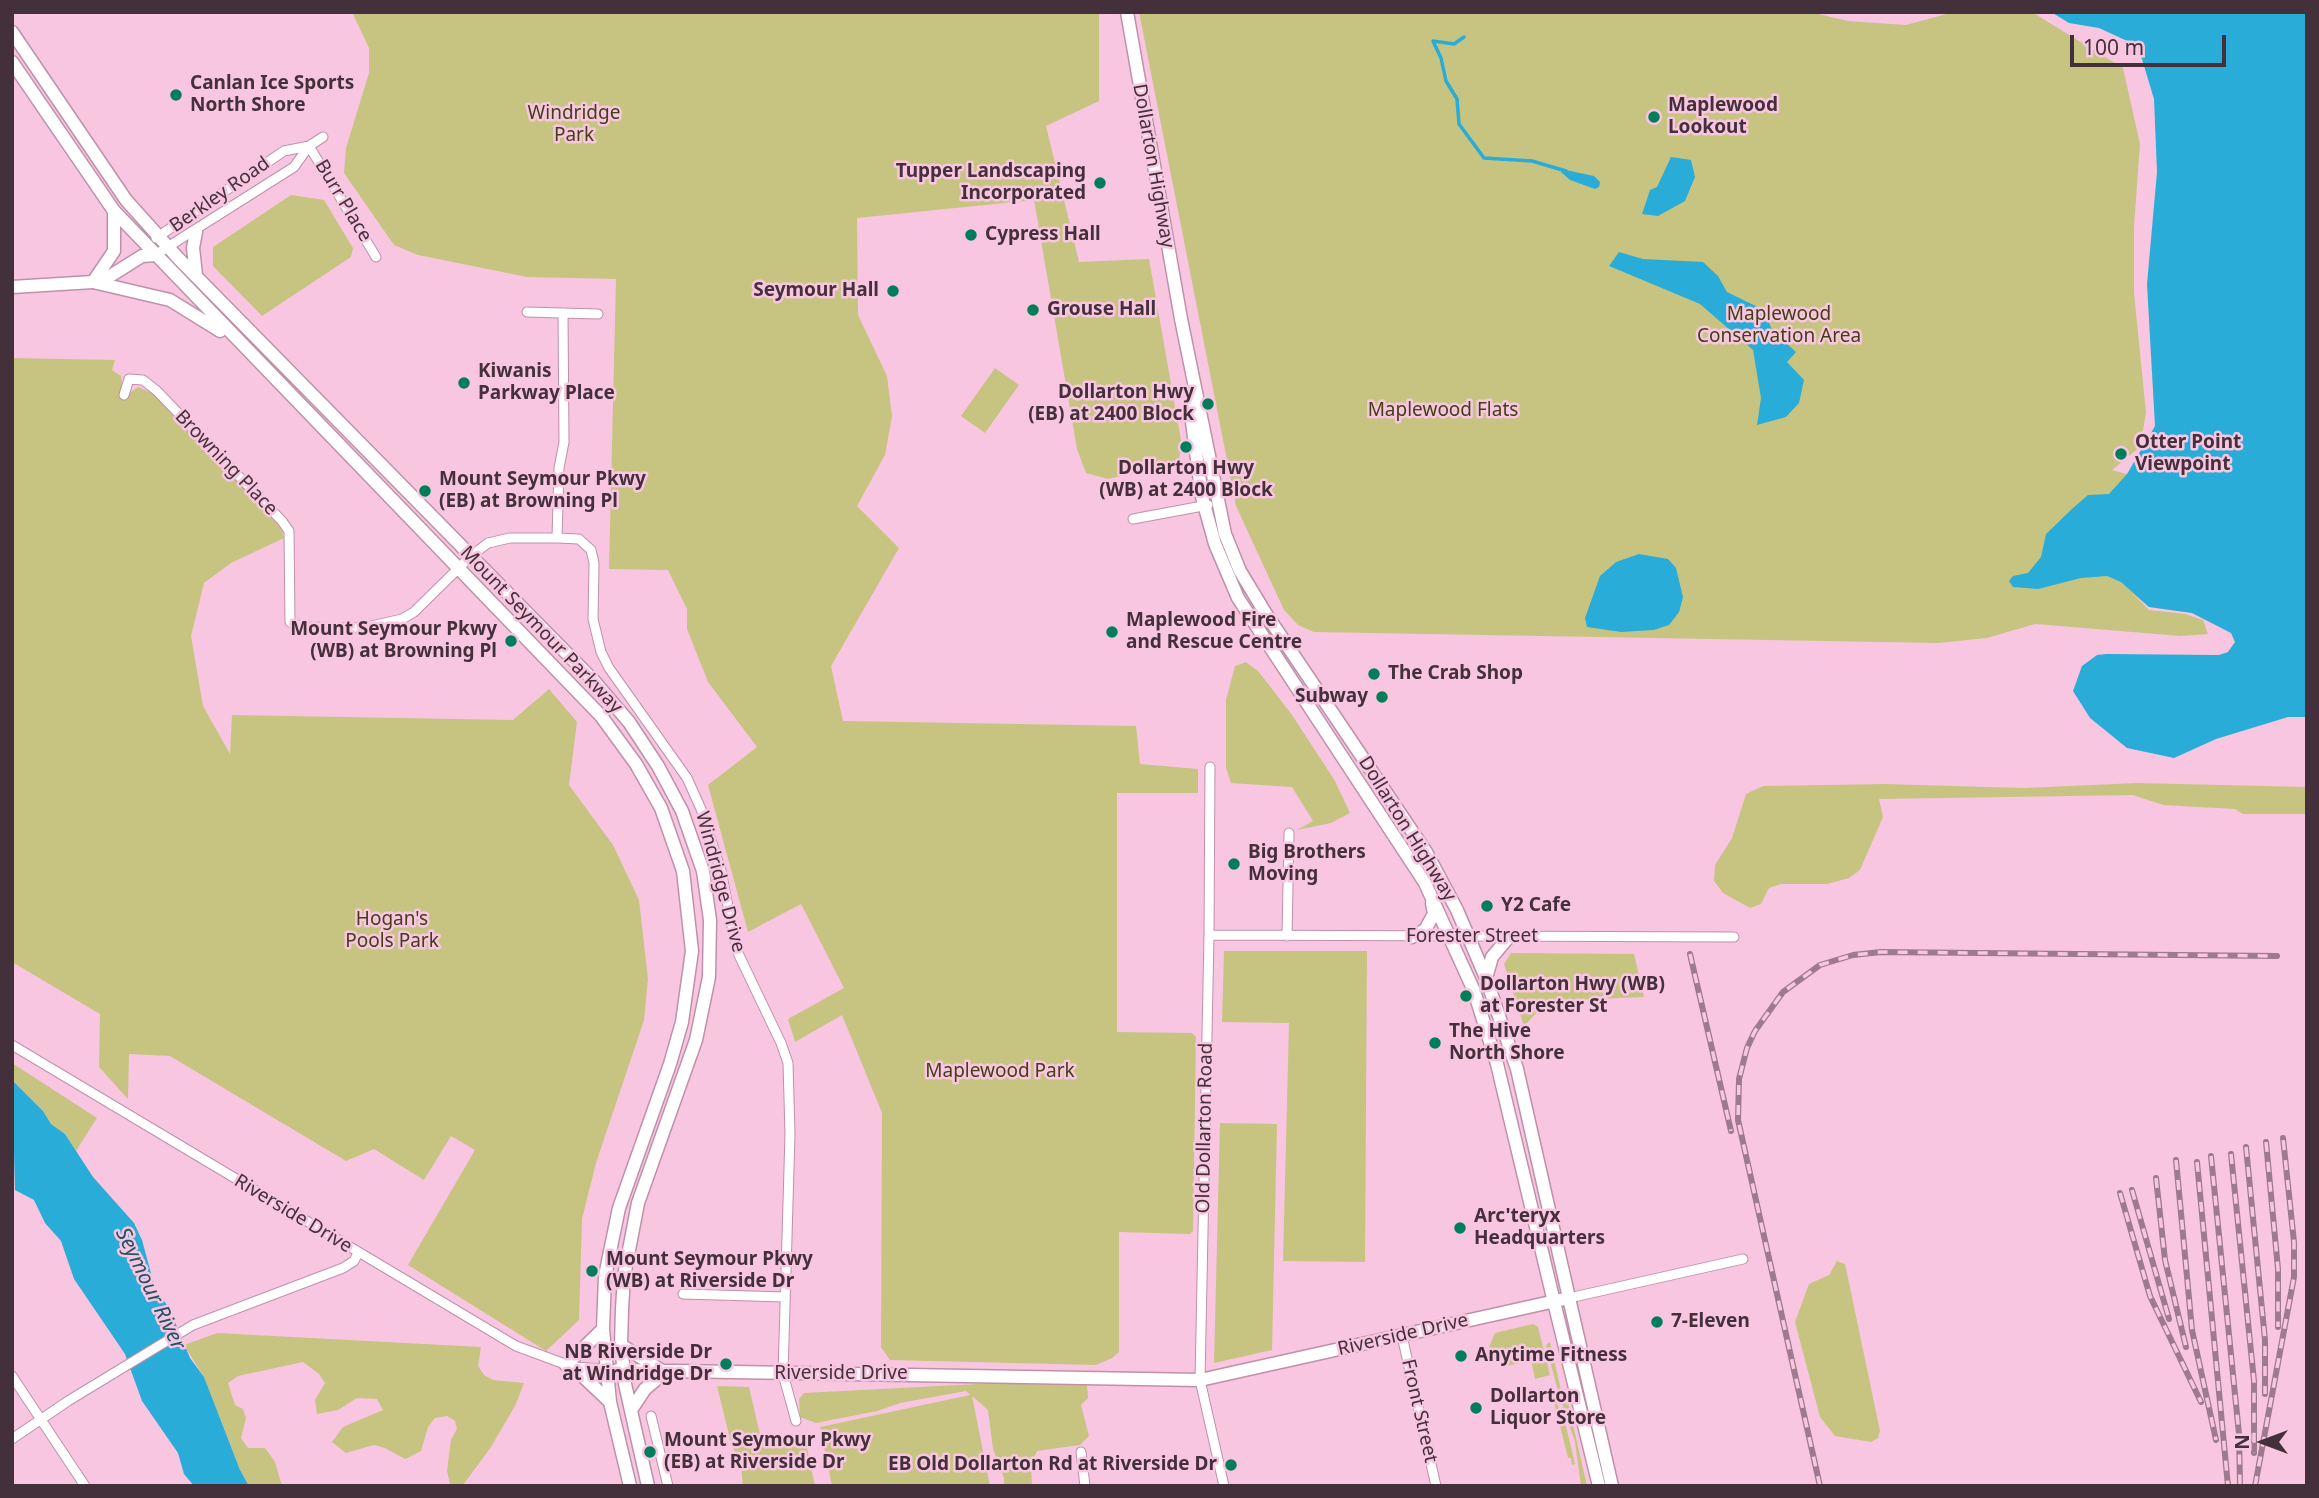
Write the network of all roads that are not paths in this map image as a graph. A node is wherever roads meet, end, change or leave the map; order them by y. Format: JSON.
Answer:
{"nodes":[{"id":1,"x":1127,"y":12,"type":"edge"},
{"id":2,"x":12,"y":32,"type":"edge"},
{"id":3,"x":12,"y":62,"type":"edge"},
{"id":4,"x":323,"y":137,"type":"dead end"},
{"id":5,"x":309,"y":146,"type":"junction"},
{"id":6,"x":114,"y":211,"type":"junction"},
{"id":7,"x":196,"y":232,"type":"junction"},
{"id":8,"x":163,"y":242,"type":"junction"},
{"id":9,"x":147,"y":252,"type":"junction"},
{"id":10,"x":376,"y":257,"type":"dead end"},
{"id":11,"x":196,"y":275,"type":"junction"},
{"id":12,"x":93,"y":282,"type":"junction"},
{"id":13,"x":12,"y":287,"type":"edge"},
{"id":14,"x":527,"y":312,"type":"dead end"},
{"id":15,"x":563,"y":313,"type":"junction"},
{"id":16,"x":598,"y":314,"type":"dead end"},
{"id":17,"x":241,"y":345,"type":"junction"},
{"id":18,"x":124,"y":395,"type":"dead end"},
{"id":19,"x":1211,"y":505,"type":"junction"},
{"id":20,"x":1133,"y":519,"type":"dead end"},
{"id":21,"x":557,"y":538,"type":"junction"},
{"id":22,"x":471,"y":556,"type":"junction"},
{"id":23,"x":460,"y":567,"type":"junction"},
{"id":24,"x":1210,"y":767,"type":"dead end"},
{"id":25,"x":1289,"y":833,"type":"dead end"},
{"id":26,"x":1429,"y":892,"type":"junction"},
{"id":27,"x":1209,"y":935,"type":"junction"},
{"id":28,"x":1287,"y":936,"type":"junction"},
{"id":29,"x":1412,"y":937,"type":"junction"},
{"id":30,"x":1451,"y":937,"type":"junction"},
{"id":31,"x":1469,"y":937,"type":"junction"},
{"id":32,"x":1734,"y":937,"type":"dead end"},
{"id":33,"x":1508,"y":938,"type":"junction"},
{"id":34,"x":1486,"y":978,"type":"junction"},
{"id":35,"x":12,"y":1045,"type":"edge"},
{"id":36,"x":358,"y":1253,"type":"junction"},
{"id":37,"x":1743,"y":1259,"type":"dead end"},
{"id":38,"x":683,"y":1294,"type":"dead end"},
{"id":39,"x":785,"y":1297,"type":"junction"},
{"id":40,"x":1569,"y":1297,"type":"junction"},
{"id":41,"x":1554,"y":1302,"type":"junction"},
{"id":42,"x":603,"y":1329,"type":"junction"},
{"id":43,"x":1402,"y":1336,"type":"junction"},
{"id":44,"x":621,"y":1345,"type":"junction"},
{"id":45,"x":570,"y":1366,"type":"junction"},
{"id":46,"x":606,"y":1369,"type":"junction"},
{"id":47,"x":623,"y":1370,"type":"junction"},
{"id":48,"x":664,"y":1373,"type":"junction"},
{"id":49,"x":783,"y":1374,"type":"junction"},
{"id":50,"x":12,"y":1376,"type":"edge"},
{"id":51,"x":1199,"y":1380,"type":"junction"},
{"id":52,"x":610,"y":1402,"type":"junction"},
{"id":53,"x":631,"y":1410,"type":"junction"},
{"id":54,"x":651,"y":1416,"type":"dead end"},
{"id":55,"x":41,"y":1420,"type":"junction"},
{"id":56,"x":796,"y":1421,"type":"dead end"},
{"id":57,"x":12,"y":1439,"type":"edge"},
{"id":58,"x":1081,"y":1452,"type":"dead end"},
{"id":59,"x":85,"y":1486,"type":"edge"},
{"id":60,"x":630,"y":1486,"type":"edge"},
{"id":61,"x":648,"y":1486,"type":"edge"},
{"id":62,"x":668,"y":1486,"type":"edge"},
{"id":63,"x":1085,"y":1486,"type":"edge"},
{"id":64,"x":1224,"y":1486,"type":"edge"},
{"id":65,"x":1436,"y":1486,"type":"edge"},
{"id":66,"x":1599,"y":1486,"type":"edge"},
{"id":67,"x":1612,"y":1486,"type":"edge"}],
"edges":[{"from":1,"to":19,"type":"main road","name":"Dollarton Highway"},
{"from":2,"to":8,"type":"main road","name":"Mount Seymour Parkway"},
{"from":3,"to":6,"type":"main road","name":"Mount Seymour Parkway"},
{"from":4,"to":5,"type":"street","name":"Berkley Road"},
{"from":5,"to":7,"type":"street","name":"Berkley Road"},
{"from":5,"to":8,"type":"street","name":"Berkley Road"},
{"from":5,"to":10,"type":"street","name":"Burr Place"},
{"from":6,"to":9,"type":"main road","name":"Mount Seymour Parkway"},
{"from":6,"to":12,"type":"main road"},
{"from":7,"to":8,"type":"street","name":"Berkley Road"},
{"from":7,"to":11,"type":"main road"},
{"from":8,"to":9,"type":"street","name":"Berkley Road"},
{"from":8,"to":9,"type":"street","name":"Berkley Road"},
{"from":8,"to":11,"type":"main road","name":"Mount Seymour Parkway"},
{"from":9,"to":12,"type":"main road","name":"Berkley Road"},
{"from":9,"to":17,"type":"main road","name":"Mount Seymour Parkway"},
{"from":11,"to":22,"type":"main road","name":"Mount Seymour Parkway"},
{"from":12,"to":13,"type":"main road","name":"Berkley Road"},
{"from":12,"to":17,"type":"main road"},
{"from":14,"to":15,"type":"street"},
{"from":15,"to":16,"type":"street"},
{"from":15,"to":21,"type":"street"},
{"from":17,"to":23,"type":"main road","name":"Mount Seymour Parkway"},
{"from":18,"to":23,"type":"street","name":"Browning Place"},
{"from":19,"to":20,"type":"street"},
{"from":19,"to":26,"type":"main road","name":"Dollarton Highway"},
{"from":19,"to":31,"type":"main road","name":"Dollarton Highway"},
{"from":21,"to":22,"type":"street","name":"Browning Place"},
{"from":21,"to":39,"type":"street","name":"Windridge Drive"},
{"from":22,"to":23,"type":"street","name":"Browning Place"},
{"from":22,"to":44,"type":"main road","name":"Mount Seymour Parkway"},
{"from":23,"to":42,"type":"main road","name":"Mount Seymour Parkway"},
{"from":24,"to":27,"type":"street","name":"Old Dollarton Road"},
{"from":25,"to":28,"type":"street"},
{"from":26,"to":29,"type":"main road"},
{"from":26,"to":30,"type":"main road","name":"Dollarton Highway"},
{"from":27,"to":28,"type":"street","name":"Forester Street"},
{"from":27,"to":51,"type":"street","name":"Old Dollarton Road"},
{"from":28,"to":29,"type":"street","name":"Forester Street"},
{"from":29,"to":30,"type":"street","name":"Forester Street"},
{"from":30,"to":31,"type":"street","name":"Forester Street"},
{"from":30,"to":41,"type":"main road","name":"Dollarton Highway"},
{"from":31,"to":33,"type":"street","name":"Forester Street"},
{"from":31,"to":34,"type":"main road","name":"Dollarton Highway"},
{"from":32,"to":33,"type":"street","name":"Forester Street"},
{"from":33,"to":34,"type":"main road"},
{"from":34,"to":40,"type":"main road","name":"Dollarton Highway"},
{"from":35,"to":36,"type":"street","name":"Riverside Drive"},
{"from":36,"to":45,"type":"street","name":"Riverside Drive"},
{"from":36,"to":55,"type":"street"},
{"from":37,"to":40,"type":"street","name":"Riverside Drive"},
{"from":38,"to":39,"type":"street"},
{"from":39,"to":49,"type":"street","name":"Windridge Drive"},
{"from":40,"to":41,"type":"main road","name":"Riverside Drive"},
{"from":40,"to":67,"type":"main road","name":"Dollarton Highway"},
{"from":41,"to":43,"type":"main road","name":"Riverside Drive"},
{"from":41,"to":66,"type":"main road","name":"Dollarton Highway"},
{"from":42,"to":45,"type":"main road"},
{"from":42,"to":46,"type":"main road","name":"Mount Seymour Parkway"},
{"from":43,"to":51,"type":"main road","name":"Riverside Drive"},
{"from":43,"to":65,"type":"street","name":"Front Street"},
{"from":44,"to":47,"type":"main road","name":"Mount Seymour Parkway"},
{"from":44,"to":48,"type":"main road"},
{"from":45,"to":46,"type":"street","name":"Riverside Drive"},
{"from":45,"to":52,"type":"main road"},
{"from":46,"to":47,"type":"main road","name":"Riverside Drive"},
{"from":46,"to":52,"type":"main road","name":"Mount Seymour Parkway"},
{"from":47,"to":48,"type":"main road","name":"Riverside Drive"},
{"from":47,"to":53,"type":"main road","name":"Mount Seymour Parkway"},
{"from":48,"to":49,"type":"main road","name":"Riverside Drive"},
{"from":48,"to":53,"type":"main road"},
{"from":49,"to":51,"type":"main road","name":"Riverside Drive"},
{"from":49,"to":56,"type":"street","name":"Windridge Drive"},
{"from":50,"to":55,"type":"street"},
{"from":51,"to":64,"type":"street","name":"Old Dollarton Road"},
{"from":52,"to":60,"type":"main road","name":"Mount Seymour Parkway"},
{"from":53,"to":61,"type":"main road","name":"Mount Seymour Parkway"},
{"from":54,"to":62,"type":"street"},
{"from":55,"to":57,"type":"street"},
{"from":55,"to":59,"type":"street"},
{"from":58,"to":63,"type":"street"}]}
